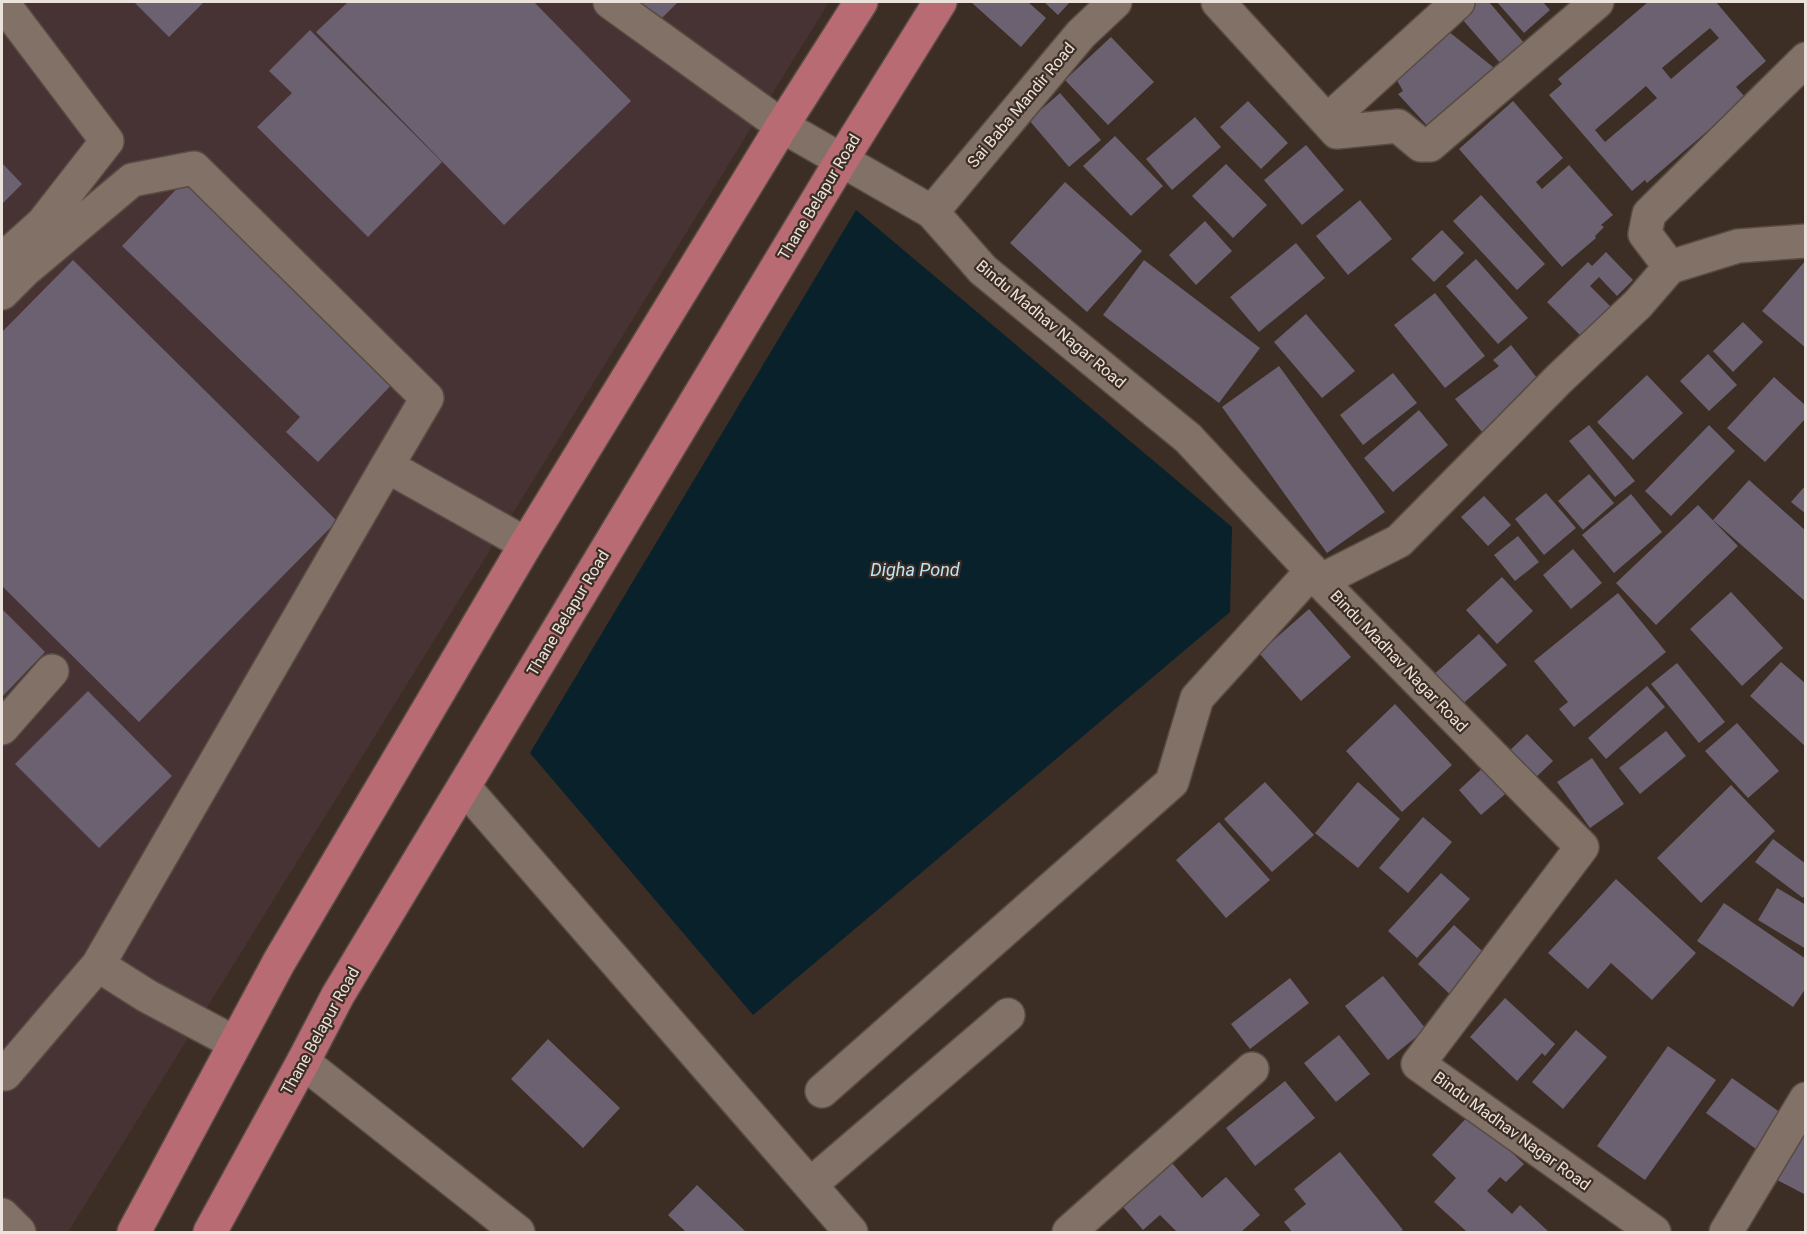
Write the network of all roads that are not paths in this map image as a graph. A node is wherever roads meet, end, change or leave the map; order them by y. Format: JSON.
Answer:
{"nodes":[{"id":1,"x":2,"y":2,"type":"edge"},
{"id":2,"x":610,"y":2,"type":"edge"},
{"id":3,"x":861,"y":2,"type":"edge"},
{"id":4,"x":940,"y":2,"type":"edge"},
{"id":5,"x":1115,"y":2,"type":"edge"},
{"id":6,"x":1218,"y":2,"type":"edge"},
{"id":7,"x":1458,"y":2,"type":"edge"},
{"id":8,"x":1597,"y":2,"type":"edge"},
{"id":9,"x":1806,"y":59,"type":"edge"},
{"id":10,"x":1327,"y":121,"type":"junction"},
{"id":11,"x":782,"y":126,"type":"junction"},
{"id":12,"x":841,"y":161,"type":"junction"},
{"id":13,"x":932,"y":212,"type":"junction"},
{"id":14,"x":1806,"y":241,"type":"edge"},
{"id":15,"x":2,"y":260,"type":"edge"},
{"id":16,"x":1670,"y":267,"type":"junction"},
{"id":17,"x":2,"y":294,"type":"edge"},
{"id":18,"x":387,"y":466,"type":"junction"},
{"id":19,"x":526,"y":544,"type":"junction"},
{"id":20,"x":1316,"y":576,"type":"junction"},
{"id":21,"x":52,"y":671,"type":"dead end"},
{"id":22,"x":2,"y":728,"type":"edge"},
{"id":23,"x":464,"y":787,"type":"junction"},
{"id":24,"x":98,"y":965,"type":"junction"},
{"id":25,"x":1008,"y":1015,"type":"dead end"},
{"id":26,"x":236,"y":1043,"type":"junction"},
{"id":27,"x":303,"y":1062,"type":"junction"},
{"id":28,"x":1252,"y":1069,"type":"dead end"},
{"id":29,"x":5,"y":1074,"type":"dead end"},
{"id":30,"x":822,"y":1091,"type":"dead end"},
{"id":31,"x":1806,"y":1099,"type":"edge"},
{"id":32,"x":810,"y":1185,"type":"junction"},
{"id":33,"x":2,"y":1215,"type":"edge"},
{"id":34,"x":19,"y":1233,"type":"edge"},
{"id":35,"x":134,"y":1233,"type":"edge"},
{"id":36,"x":210,"y":1233,"type":"edge"},
{"id":37,"x":518,"y":1233,"type":"edge"},
{"id":38,"x":851,"y":1233,"type":"edge"},
{"id":39,"x":1069,"y":1233,"type":"edge"},
{"id":40,"x":1654,"y":1233,"type":"edge"},
{"id":41,"x":1726,"y":1233,"type":"edge"}],
"edges":[{"from":1,"to":15,"type":"street"},
{"from":2,"to":11,"type":"street","name":"Bindu Madhav Nagar Road"},
{"from":3,"to":11,"type":"main road"},
{"from":4,"to":12,"type":"main road","name":"Thane Belapur Road"},
{"from":5,"to":13,"type":"street","name":"Sai Baba Mandir Road"},
{"from":6,"to":10,"type":"street"},
{"from":7,"to":10,"type":"street"},
{"from":8,"to":10,"type":"street"},
{"from":9,"to":16,"type":"street"},
{"from":11,"to":12,"type":"street","name":"Bindu Madhav Nagar Road"},
{"from":11,"to":19,"type":"main road"},
{"from":12,"to":13,"type":"street","name":"Bindu Madhav Nagar Road"},
{"from":12,"to":23,"type":"main road","name":"Thane Belapur Road"},
{"from":13,"to":20,"type":"street","name":"Bindu Madhav Nagar Road"},
{"from":14,"to":16,"type":"street"},
{"from":16,"to":20,"type":"street"},
{"from":17,"to":18,"type":"street"},
{"from":18,"to":19,"type":"street"},
{"from":18,"to":24,"type":"street"},
{"from":19,"to":26,"type":"main road"},
{"from":20,"to":30,"type":"street"},
{"from":20,"to":40,"type":"street","name":"Bindu Madhav Nagar Road"},
{"from":21,"to":22,"type":"street"},
{"from":23,"to":27,"type":"main road","name":"Thane Belapur Road"},
{"from":23,"to":32,"type":"street"},
{"from":24,"to":26,"type":"street"},
{"from":24,"to":29,"type":"street"},
{"from":25,"to":32,"type":"street"},
{"from":26,"to":35,"type":"main road"},
{"from":27,"to":36,"type":"main road","name":"Thane Belapur Road"},
{"from":27,"to":37,"type":"street"},
{"from":28,"to":39,"type":"street"},
{"from":31,"to":41,"type":"street"},
{"from":32,"to":38,"type":"street"},
{"from":33,"to":34,"type":"street"}]}
